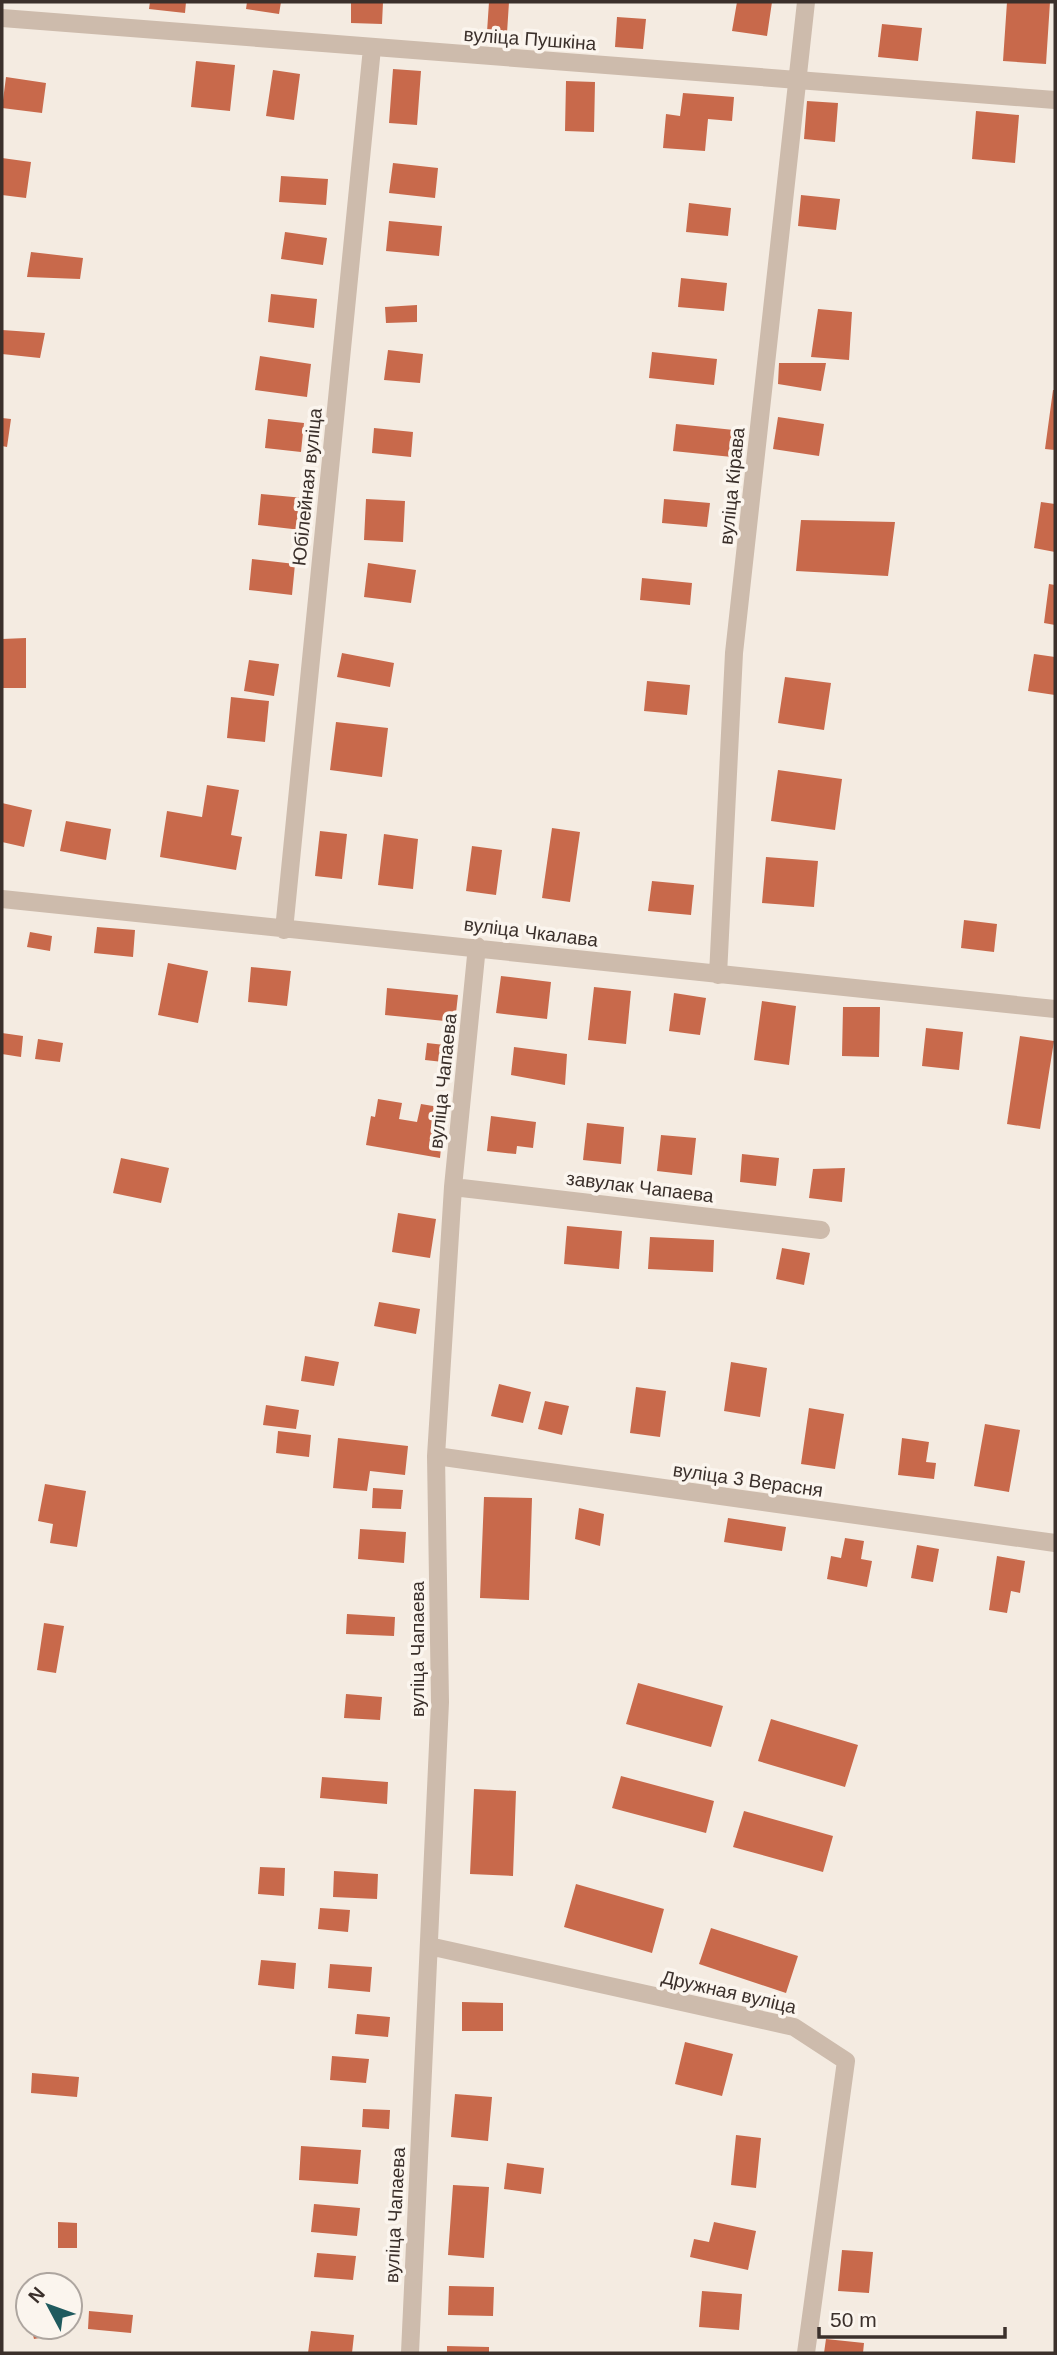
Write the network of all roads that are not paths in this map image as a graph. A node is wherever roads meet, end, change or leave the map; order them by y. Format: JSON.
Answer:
{"nodes":[{"id":1,"x":806,"y":2,"type":"edge"},
{"id":2,"x":2,"y":18,"type":"edge"},
{"id":3,"x":372,"y":48,"type":"junction"},
{"id":4,"x":798,"y":81,"type":"junction"},
{"id":5,"x":1055,"y":100,"type":"edge"},
{"id":6,"x":2,"y":899,"type":"edge"},
{"id":7,"x":284,"y":930,"type":"junction"},
{"id":8,"x":477,"y":946,"type":"junction"},
{"id":9,"x":718,"y":975,"type":"junction"},
{"id":10,"x":1055,"y":1009,"type":"edge"},
{"id":11,"x":453,"y":1187,"type":"junction"},
{"id":12,"x":821,"y":1230,"type":"dead end"},
{"id":13,"x":436,"y":1456,"type":"junction"},
{"id":14,"x":1055,"y":1543,"type":"edge"},
{"id":15,"x":429,"y":1946,"type":"junction"},
{"id":16,"x":410,"y":2353,"type":"edge"},
{"id":17,"x":806,"y":2353,"type":"edge"}],
"edges":[{"from":1,"to":4,"type":"street","name":"вуліца Кірава"},
{"from":2,"to":3,"type":"street","name":"вуліца Пушкіна"},
{"from":3,"to":4,"type":"street","name":"вуліца Пушкіна"},
{"from":3,"to":7,"type":"street","name":"Юбілейная вуліца"},
{"from":4,"to":5,"type":"street","name":"вуліца Пушкіна"},
{"from":4,"to":9,"type":"street","name":"вуліца Кірава"},
{"from":6,"to":7,"type":"street","name":"вуліца Чкалава"},
{"from":7,"to":8,"type":"street","name":"вуліца Чкалава"},
{"from":8,"to":9,"type":"street","name":"вуліца Чкалава"},
{"from":8,"to":11,"type":"street","name":"вуліца Чапаева"},
{"from":9,"to":10,"type":"street","name":"вуліца Чкалава"},
{"from":11,"to":12,"type":"street","name":"завулак Чапаева"},
{"from":11,"to":13,"type":"street","name":"вуліца Чапаева"},
{"from":13,"to":14,"type":"street","name":"вуліца 3 Верасня"},
{"from":13,"to":15,"type":"street","name":"вуліца Чапаева"},
{"from":15,"to":16,"type":"street","name":"вуліца Чапаева"},
{"from":15,"to":17,"type":"street","name":"Дружная вуліца"}]}
